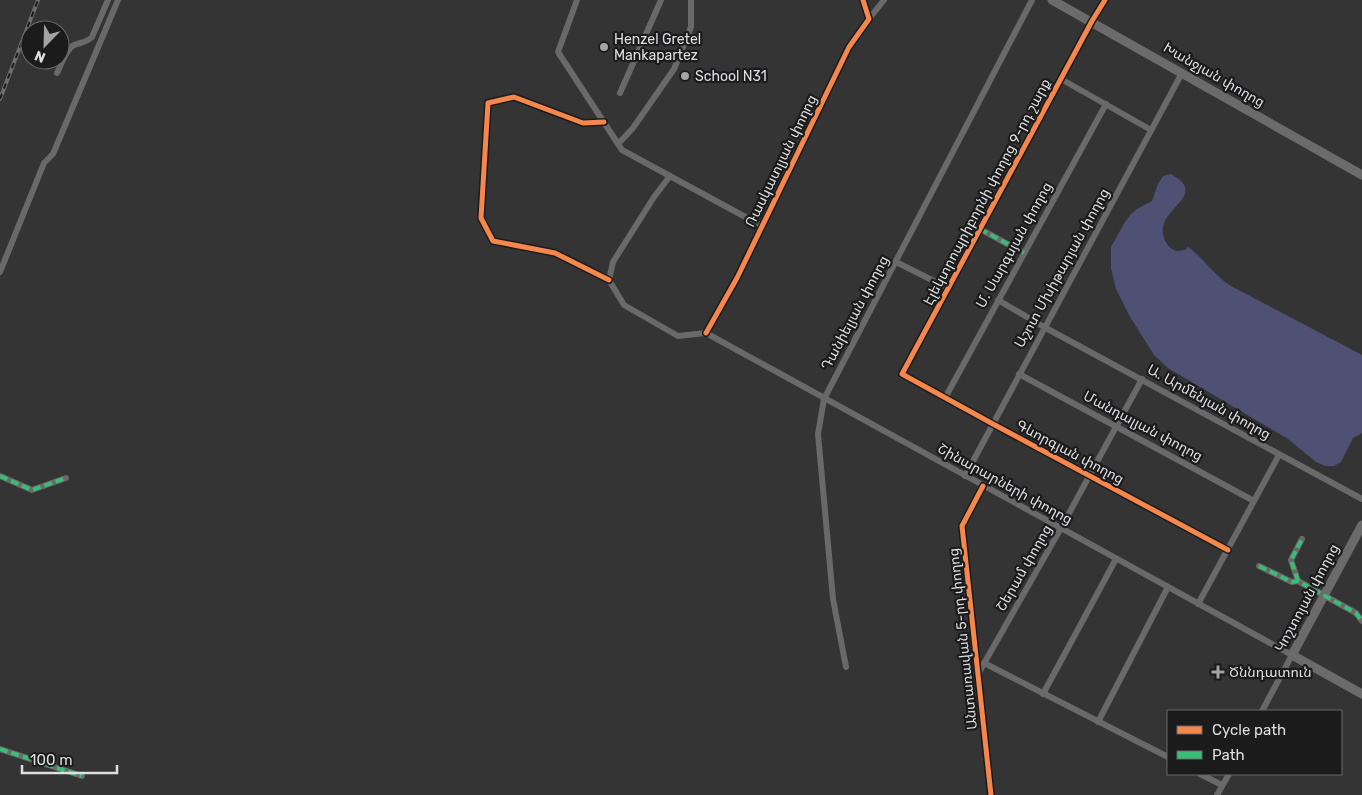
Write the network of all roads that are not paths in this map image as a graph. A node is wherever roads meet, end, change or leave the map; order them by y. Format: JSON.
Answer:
{"nodes":[{"id":1,"x":108,"y":0,"type":"edge"},
{"id":2,"x":118,"y":0,"type":"edge"},
{"id":3,"x":577,"y":0,"type":"edge"},
{"id":4,"x":661,"y":0,"type":"edge"},
{"id":5,"x":691,"y":0,"type":"edge"},
{"id":6,"x":863,"y":0,"type":"edge"},
{"id":7,"x":884,"y":0,"type":"edge"},
{"id":8,"x":1032,"y":0,"type":"edge"},
{"id":9,"x":1052,"y":0,"type":"edge"},
{"id":10,"x":1105,"y":0,"type":"edge"},
{"id":11,"x":869,"y":19,"type":"junction"},
{"id":12,"x":1092,"y":21,"type":"junction"},
{"id":13,"x":57,"y":73,"type":"dead end"},
{"id":14,"x":1182,"y":73,"type":"junction"},
{"id":15,"x":1060,"y":79,"type":"junction"},
{"id":16,"x":620,"y":93,"type":"dead end"},
{"id":17,"x":1106,"y":104,"type":"junction"},
{"id":18,"x":604,"y":122,"type":"junction"},
{"id":19,"x":1151,"y":130,"type":"junction"},
{"id":20,"x":618,"y":144,"type":"junction"},
{"id":21,"x":1362,"y":174,"type":"edge"},
{"id":22,"x":670,"y":176,"type":"junction"},
{"id":23,"x":762,"y":226,"type":"junction"},
{"id":24,"x":980,"y":229,"type":"junction"},
{"id":25,"x":1024,"y":253,"type":"junction"},
{"id":26,"x":896,"y":262,"type":"junction"},
{"id":27,"x":0,"y":272,"type":"edge"},
{"id":28,"x":609,"y":280,"type":"junction"},
{"id":29,"x":948,"y":288,"type":"junction"},
{"id":30,"x":998,"y":300,"type":"junction"},
{"id":31,"x":1044,"y":327,"type":"junction"},
{"id":32,"x":706,"y":333,"type":"junction"},
{"id":33,"x":902,"y":374,"type":"joint"},
{"id":34,"x":1019,"y":374,"type":"junction"},
{"id":35,"x":1142,"y":379,"type":"junction"},
{"id":36,"x":945,"y":398,"type":"junction"},
{"id":37,"x":824,"y":399,"type":"junction"},
{"id":38,"x":993,"y":424,"type":"junction"},
{"id":39,"x":1115,"y":426,"type":"junction"},
{"id":40,"x":1279,"y":455,"type":"junction"},
{"id":41,"x":1088,"y":475,"type":"junction"},
{"id":42,"x":0,"y":476,"type":"edge"},
{"id":43,"x":965,"y":476,"type":"junction"},
{"id":44,"x":66,"y":478,"type":"dead end"},
{"id":45,"x":983,"y":486,"type":"junction"},
{"id":46,"x":1362,"y":499,"type":"edge"},
{"id":47,"x":1254,"y":501,"type":"junction"},
{"id":48,"x":1362,"y":525,"type":"edge"},
{"id":49,"x":1061,"y":528,"type":"junction"},
{"id":50,"x":1302,"y":539,"type":"dead end"},
{"id":51,"x":1228,"y":550,"type":"junction"},
{"id":52,"x":1116,"y":559,"type":"junction"},
{"id":53,"x":1259,"y":566,"type":"dead end"},
{"id":54,"x":1298,"y":581,"type":"junction"},
{"id":55,"x":1168,"y":587,"type":"junction"},
{"id":56,"x":1324,"y":595,"type":"junction"},
{"id":57,"x":1198,"y":604,"type":"junction"},
{"id":58,"x":1362,"y":621,"type":"edge"},
{"id":59,"x":1292,"y":655,"type":"junction"},
{"id":60,"x":984,"y":663,"type":"junction"},
{"id":61,"x":846,"y":667,"type":"dead end"},
{"id":62,"x":978,"y":674,"type":"junction"},
{"id":63,"x":1043,"y":694,"type":"junction"},
{"id":64,"x":1362,"y":694,"type":"edge"},
{"id":65,"x":1263,"y":710,"type":"edge"},
{"id":66,"x":1098,"y":722,"type":"junction"},
{"id":67,"x":0,"y":748,"type":"edge"},
{"id":68,"x":1167,"y":756,"type":"edge"},
{"id":69,"x":1202,"y":775,"type":"edge"},
{"id":70,"x":1228,"y":775,"type":"edge"},
{"id":71,"x":82,"y":776,"type":"dead end"},
{"id":72,"x":1222,"y":786,"type":"junction"},
{"id":73,"x":991,"y":795,"type":"edge"},
{"id":74,"x":1217,"y":795,"type":"edge"}],
"edges":[{"from":1,"to":13,"type":"street"},
{"from":2,"to":27,"type":"street"},
{"from":3,"to":18,"type":"street"},
{"from":4,"to":16,"type":"street"},
{"from":5,"to":20,"type":"street"},
{"from":6,"to":11,"type":"street"},
{"from":7,"to":11,"type":"street","name":"Ռասկատլյան փողոց"},
{"from":8,"to":26,"type":"street","name":"Դանիելյան փողոց"},
{"from":9,"to":12,"type":"main road","name":"Խանջյան փողոց"},
{"from":10,"to":12,"type":"street","name":"Էլեկտրոպրիբորնի փողոց 9-րդ շարք"},
{"from":11,"to":23,"type":"street","name":"Ռասկատլյան փողոց"},
{"from":12,"to":14,"type":"main road","name":"Խանջյան փողոց"},
{"from":12,"to":15,"type":"street","name":"Էլեկտրոպրիբորնի փողոց 9-րդ շարք"},
{"from":14,"to":19,"type":"street","name":"Աշոտ Մխիթարյան փողոց"},
{"from":14,"to":21,"type":"main road","name":"Խանջյան փողոց"},
{"from":15,"to":17,"type":"street"},
{"from":15,"to":24,"type":"street","name":"Էլեկտրոպրիբորնի փողոց 9-րդ շարք"},
{"from":17,"to":19,"type":"street"},
{"from":17,"to":25,"type":"street","name":"Մ. Սարգսյան փողոց"},
{"from":18,"to":20,"type":"street"},
{"from":18,"to":28,"type":"street"},
{"from":19,"to":31,"type":"street","name":"Աշոտ Մխիթարյան փողոց"},
{"from":20,"to":22,"type":"street"},
{"from":22,"to":23,"type":"street"},
{"from":22,"to":28,"type":"street"},
{"from":23,"to":32,"type":"street","name":"Ռասկատլյան փողոց"},
{"from":24,"to":25,"type":"street"},
{"from":24,"to":29,"type":"street","name":"Էլեկտրոպրիբորնի փողոց 9-րդ շարք"},
{"from":25,"to":30,"type":"street","name":"Մ. Սարգսյան փողոց"},
{"from":26,"to":29,"type":"street"},
{"from":26,"to":37,"type":"street","name":"Դանիելյան փողոց"},
{"from":28,"to":32,"type":"street"},
{"from":29,"to":33,"type":"street","name":"Էլեկտրոպրիբորնի փողոց 9-րդ շարք"},
{"from":30,"to":31,"type":"street","name":"Ա. Արմենյան փողոց"},
{"from":30,"to":36,"type":"street","name":"Մ. Սարգսյան փողոց"},
{"from":31,"to":34,"type":"street","name":"Աշոտ Մխիթարյան փողոց"},
{"from":31,"to":35,"type":"street","name":"Ա. Արմենյան փողոց"},
{"from":32,"to":37,"type":"street","name":"Շինարարների փողոց"},
{"from":33,"to":36,"type":"street","name":"Գևորգյան փողոց"},
{"from":34,"to":38,"type":"street","name":"Աշոտ Մխիթարյան փողոց"},
{"from":34,"to":39,"type":"street","name":"Մանդալյան փողոց"},
{"from":35,"to":39,"type":"street","name":"Շերամ փողոց"},
{"from":35,"to":40,"type":"street","name":"Ա. Արմենյան փողոց"},
{"from":36,"to":38,"type":"street","name":"Գևորգյան փողոց"},
{"from":37,"to":43,"type":"street","name":"Շինարարների փողոց"},
{"from":37,"to":61,"type":"street","name":"Դանիելյան փողոց"},
{"from":38,"to":41,"type":"street","name":"Գևորգյան փողոց"},
{"from":38,"to":43,"type":"street","name":"Աշոտ Մխիթարյան փողոց"},
{"from":39,"to":41,"type":"street","name":"Շերամ փողոց"},
{"from":39,"to":47,"type":"street","name":"Մանդալյան փողոց"},
{"from":40,"to":46,"type":"street","name":"Ա. Արմենյան փողոց"},
{"from":40,"to":47,"type":"street"},
{"from":41,"to":49,"type":"street","name":"Շերամ փողոց"},
{"from":41,"to":51,"type":"street","name":"Գևորգյան փողոց"},
{"from":42,"to":44,"type":"street"},
{"from":43,"to":45,"type":"street","name":"Շինարարների փողոց"},
{"from":45,"to":49,"type":"street","name":"Շինարարների փողոց"},
{"from":45,"to":62,"type":"street","name":"Անտառավան 5-րդ փողոց"},
{"from":47,"to":51,"type":"street"},
{"from":48,"to":56,"type":"main road","name":"Կոշտոյան փողոց"},
{"from":49,"to":52,"type":"street","name":"Շինարարների փողոց"},
{"from":49,"to":60,"type":"street","name":"Շերամ փողոց"},
{"from":50,"to":54,"type":"street"},
{"from":51,"to":57,"type":"street"},
{"from":52,"to":55,"type":"street","name":"Շինարարների փողոց"},
{"from":52,"to":63,"type":"street"},
{"from":53,"to":54,"type":"street"},
{"from":54,"to":56,"type":"street"},
{"from":55,"to":57,"type":"street","name":"Շինարարների փողոց"},
{"from":55,"to":66,"type":"street"},
{"from":56,"to":58,"type":"street"},
{"from":56,"to":59,"type":"main road","name":"Կոշտոյան փողոց"},
{"from":57,"to":59,"type":"street","name":"Շինարարների փողոց"},
{"from":59,"to":64,"type":"main road"},
{"from":59,"to":65,"type":"street","name":"Կոշտոյան փողոց"},
{"from":60,"to":62,"type":"street","name":"Շերամ փողոց"},
{"from":60,"to":63,"type":"street"},
{"from":62,"to":73,"type":"street","name":"Անտառավան 5-րդ փողոց"},
{"from":63,"to":66,"type":"street"},
{"from":66,"to":68,"type":"street"},
{"from":67,"to":71,"type":"street"},
{"from":69,"to":72,"type":"street"},
{"from":70,"to":72,"type":"street"},
{"from":72,"to":74,"type":"street"}]}
